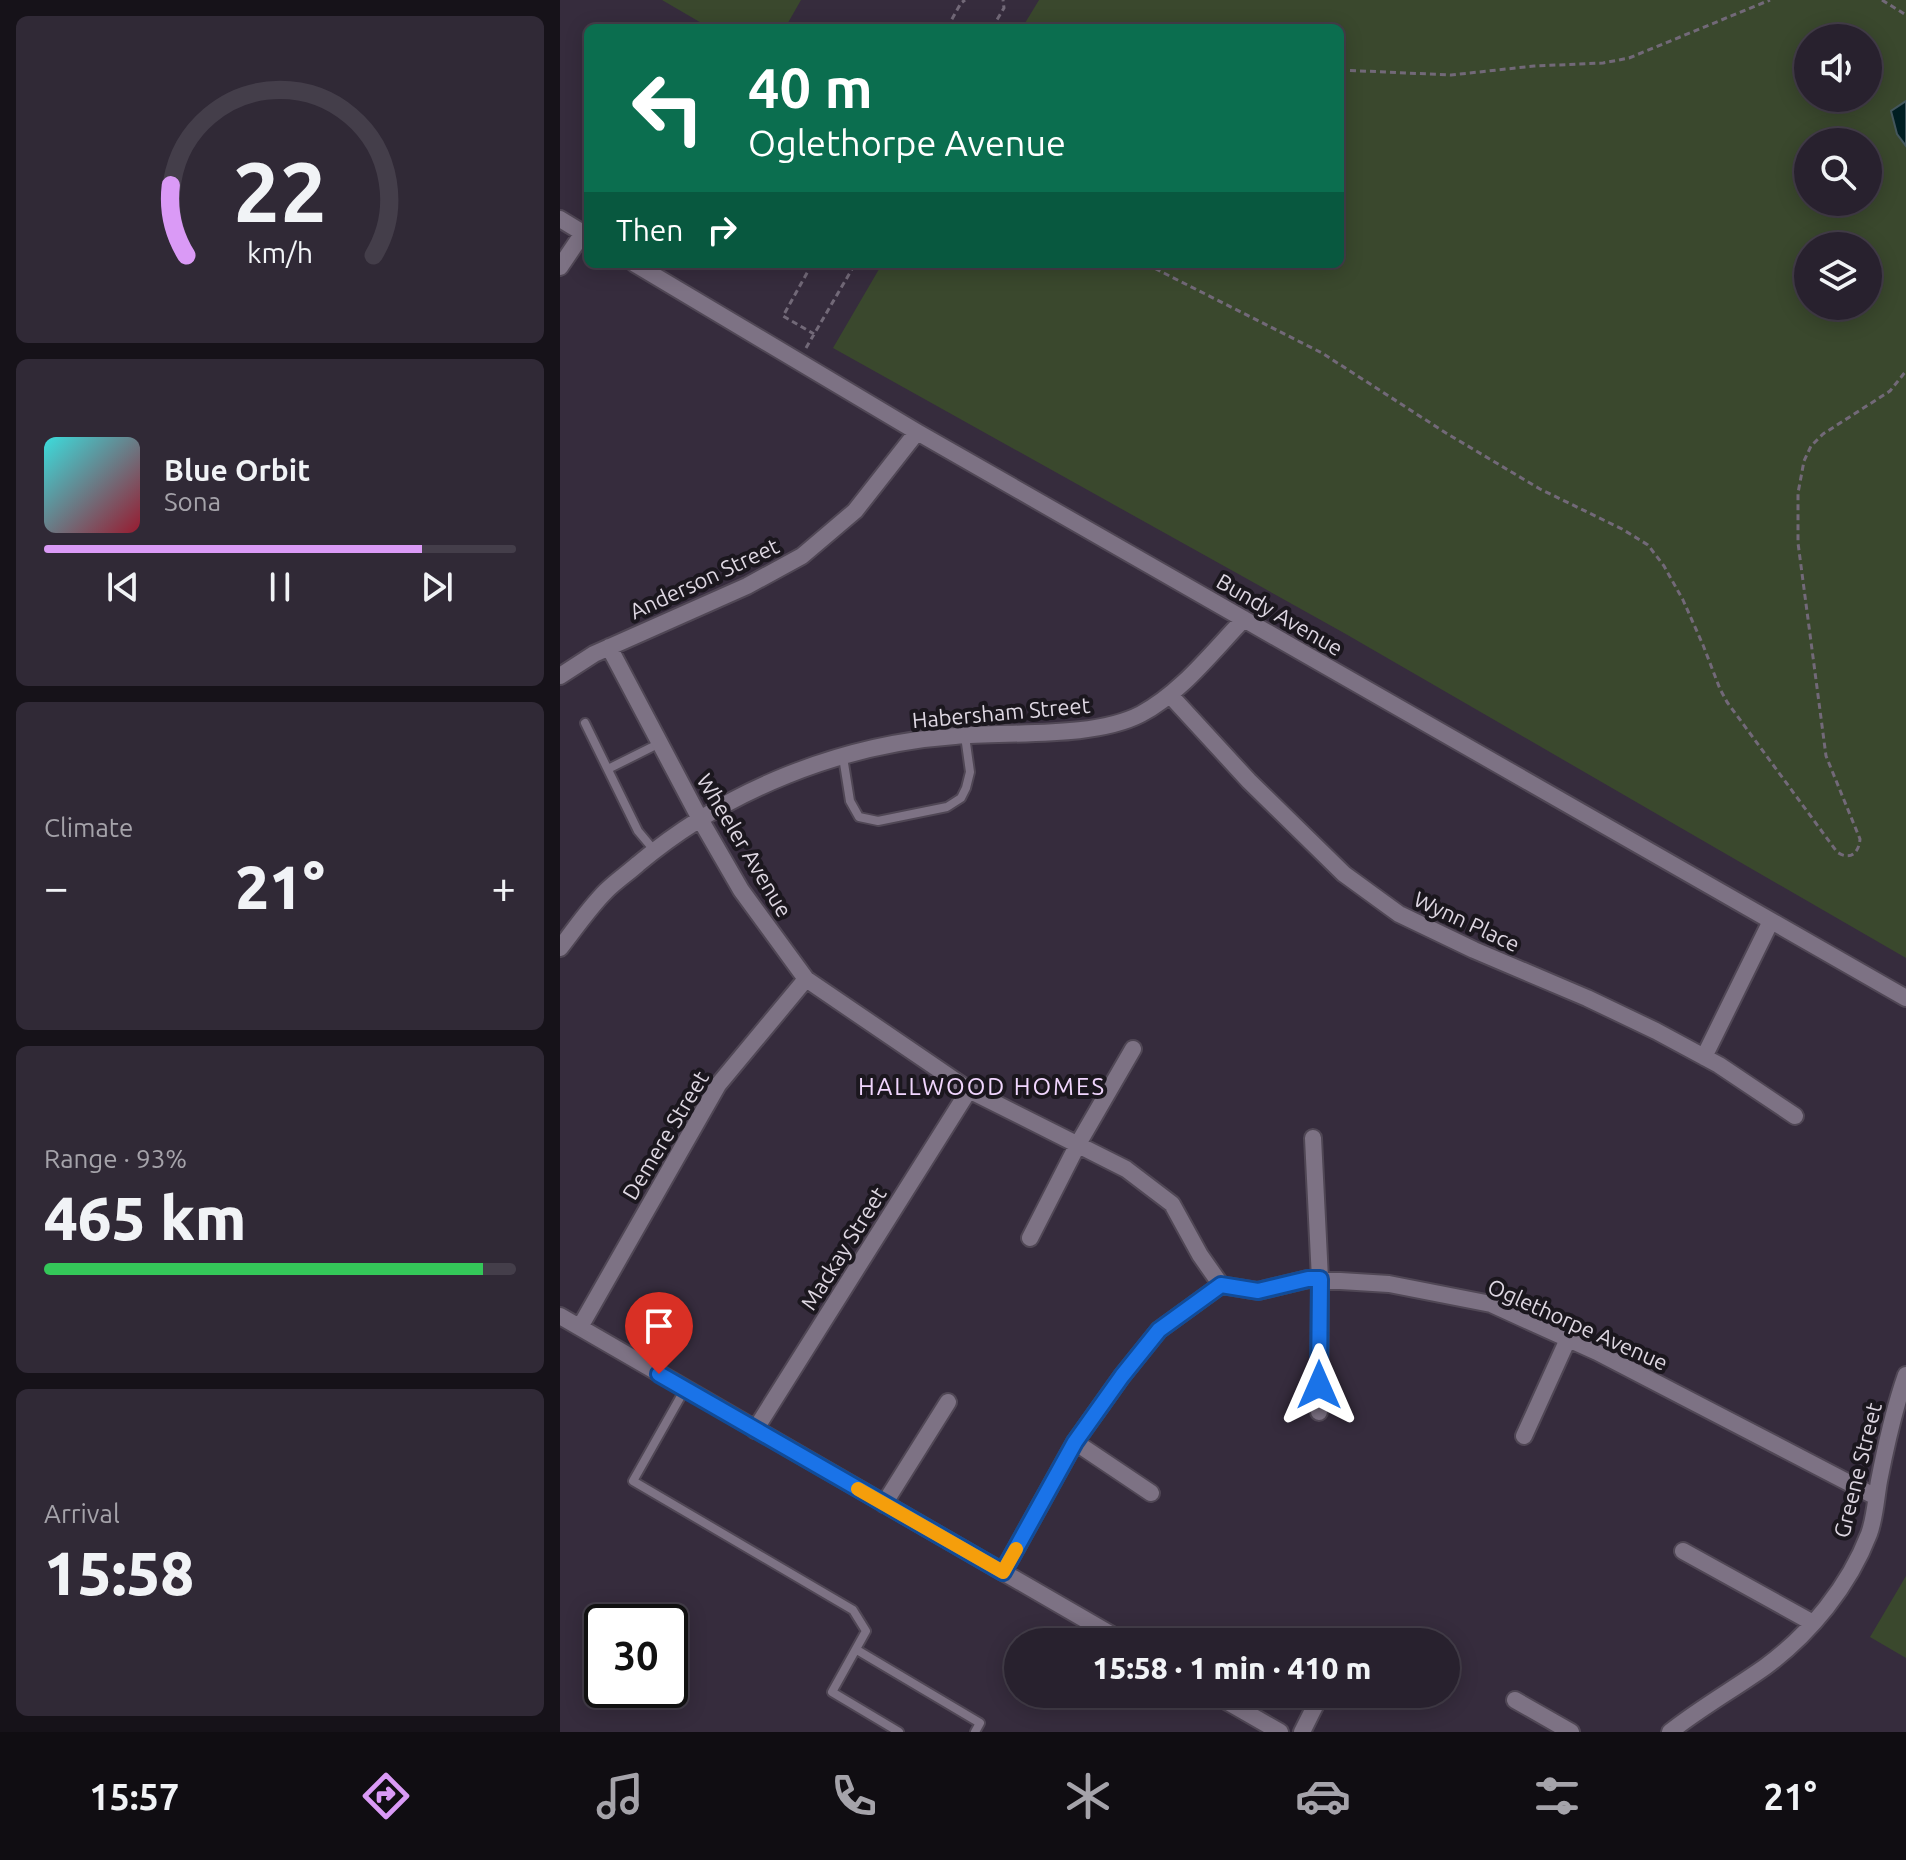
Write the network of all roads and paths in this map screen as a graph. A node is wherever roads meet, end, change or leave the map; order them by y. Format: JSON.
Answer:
{"nodes":[{"id":1,"x":965,"y":0,"type":"edge"},
{"id":2,"x":1003,"y":0,"type":"edge"},
{"id":3,"x":1770,"y":0,"type":"edge"},
{"id":4,"x":1882,"y":0,"type":"edge"},
{"id":5,"x":1906,"y":15,"type":"edge"},
{"id":6,"x":949,"y":24,"type":"edge"},
{"id":7,"x":994,"y":24,"type":"edge"},
{"id":8,"x":1344,"y":70,"type":"edge"},
{"id":9,"x":560,"y":219,"type":"edge"},
{"id":10,"x":584,"y":234,"type":"edge"},
{"id":11,"x":584,"y":236,"type":"edge"},
{"id":12,"x":560,"y":267,"type":"edge"},
{"id":13,"x":642,"y":268,"type":"edge"},
{"id":14,"x":810,"y":268,"type":"edge"},
{"id":15,"x":853,"y":268,"type":"edge"},
{"id":16,"x":1154,"y":268,"type":"edge"},
{"id":17,"x":814,"y":334,"type":"junction"},
{"id":18,"x":798,"y":361,"type":"junction"},
{"id":19,"x":1906,"y":371,"type":"edge"},
{"id":20,"x":917,"y":432,"type":"junction"},
{"id":21,"x":1244,"y":619,"type":"junction"},
{"id":22,"x":609,"y":647,"type":"junction"},
{"id":23,"x":560,"y":676,"type":"edge"},
{"id":24,"x":1170,"y":695,"type":"junction"},
{"id":25,"x":585,"y":723,"type":"dead end"},
{"id":26,"x":965,"y":735,"type":"junction"},
{"id":27,"x":660,"y":743,"type":"junction"},
{"id":28,"x":843,"y":757,"type":"junction"},
{"id":29,"x":608,"y":769,"type":"junction"},
{"id":30,"x":700,"y":819,"type":"junction"},
{"id":31,"x":654,"y":850,"type":"junction"},
{"id":32,"x":1771,"y":921,"type":"junction"},
{"id":33,"x":560,"y":948,"type":"edge"},
{"id":34,"x":806,"y":979,"type":"junction"},
{"id":35,"x":1906,"y":998,"type":"edge"},
{"id":36,"x":1133,"y":1049,"type":"dead end"},
{"id":37,"x":1704,"y":1057,"type":"junction"},
{"id":38,"x":969,"y":1090,"type":"junction"},
{"id":39,"x":1795,"y":1116,"type":"dead end"},
{"id":40,"x":1313,"y":1138,"type":"dead end"},
{"id":41,"x":1078,"y":1144,"type":"junction"},
{"id":42,"x":1030,"y":1238,"type":"dead end"},
{"id":43,"x":1320,"y":1279,"type":"junction"},
{"id":44,"x":1221,"y":1285,"type":"junction"},
{"id":45,"x":560,"y":1316,"type":"edge"},
{"id":46,"x":580,"y":1327,"type":"junction"},
{"id":47,"x":1568,"y":1339,"type":"junction"},
{"id":48,"x":1906,"y":1375,"type":"edge"},
{"id":49,"x":685,"y":1389,"type":"junction"},
{"id":50,"x":948,"y":1402,"type":"dead end"},
{"id":51,"x":1319,"y":1412,"type":"dead end"},
{"id":52,"x":755,"y":1430,"type":"junction"},
{"id":53,"x":1524,"y":1436,"type":"dead end"},
{"id":54,"x":1075,"y":1442,"type":"junction"},
{"id":55,"x":1151,"y":1493,"type":"dead end"},
{"id":56,"x":1876,"y":1497,"type":"junction"},
{"id":57,"x":884,"y":1504,"type":"junction"},
{"id":58,"x":1683,"y":1551,"type":"dead end"},
{"id":59,"x":1003,"y":1572,"type":"junction"},
{"id":60,"x":1813,"y":1623,"type":"junction"},
{"id":61,"x":1100,"y":1628,"type":"edge"},
{"id":62,"x":857,"y":1650,"type":"junction"},
{"id":63,"x":1515,"y":1700,"type":"dead end"},
{"id":64,"x":1238,"y":1708,"type":"edge"},
{"id":65,"x":1314,"y":1708,"type":"edge"},
{"id":66,"x":1277,"y":1731,"type":"edge"},
{"id":67,"x":899,"y":1732,"type":"edge"},
{"id":68,"x":975,"y":1732,"type":"edge"},
{"id":69,"x":1302,"y":1732,"type":"edge"},
{"id":70,"x":1571,"y":1732,"type":"edge"},
{"id":71,"x":1670,"y":1732,"type":"edge"}],
"edges":[{"from":1,"to":6,"type":"path"},
{"from":2,"to":7,"type":"path"},
{"from":3,"to":8,"type":"path"},
{"from":4,"to":5,"type":"path"},
{"from":9,"to":10,"type":"street"},
{"from":11,"to":12,"type":"street"},
{"from":13,"to":18,"type":"street","name":"Bundy Avenue"},
{"from":14,"to":17,"type":"path"},
{"from":15,"to":17,"type":"path"},
{"from":16,"to":19,"type":"path"},
{"from":17,"to":18,"type":"path"},
{"from":18,"to":20,"type":"street","name":"Bundy Avenue"},
{"from":20,"to":21,"type":"street","name":"Bundy Avenue"},
{"from":20,"to":22,"type":"street","name":"Anderson Street"},
{"from":21,"to":24,"type":"street","name":"Habersham Street"},
{"from":21,"to":32,"type":"street","name":"Bundy Avenue"},
{"from":22,"to":23,"type":"street","name":"Anderson Street"},
{"from":22,"to":27,"type":"street","name":"Wheeler Avenue"},
{"from":24,"to":26,"type":"street","name":"Habersham Street"},
{"from":24,"to":37,"type":"street","name":"Wynn Place"},
{"from":25,"to":29,"type":"lane"},
{"from":26,"to":28,"type":"street","name":"Habersham Street"},
{"from":26,"to":28,"type":"lane"},
{"from":27,"to":29,"type":"lane"},
{"from":27,"to":30,"type":"street","name":"Wheeler Avenue"},
{"from":28,"to":30,"type":"street","name":"Habersham Street"},
{"from":29,"to":31,"type":"lane"},
{"from":30,"to":31,"type":"street","name":"Habersham Street"},
{"from":30,"to":34,"type":"street","name":"Wheeler Avenue"},
{"from":31,"to":33,"type":"street","name":"Habersham Street"},
{"from":32,"to":35,"type":"street","name":"Bundy Avenue"},
{"from":32,"to":37,"type":"street"},
{"from":34,"to":38,"type":"street","name":"Wheeler Avenue"},
{"from":34,"to":46,"type":"street","name":"Demere Street"},
{"from":36,"to":41,"type":"street"},
{"from":37,"to":39,"type":"street","name":"Wynn Place"},
{"from":38,"to":41,"type":"street","name":"Wheeler Avenue"},
{"from":38,"to":52,"type":"street","name":"Mackay Street"},
{"from":40,"to":43,"type":"street"},
{"from":41,"to":42,"type":"street"},
{"from":41,"to":44,"type":"street","name":"Wheeler Avenue"},
{"from":43,"to":44,"type":"street","name":"Oglethorpe Avenue"},
{"from":43,"to":47,"type":"street","name":"Oglethorpe Avenue"},
{"from":43,"to":51,"type":"street"},
{"from":44,"to":54,"type":"street"},
{"from":45,"to":46,"type":"street"},
{"from":46,"to":49,"type":"street"},
{"from":47,"to":53,"type":"street"},
{"from":47,"to":56,"type":"street","name":"Oglethorpe Avenue"},
{"from":48,"to":56,"type":"street","name":"Greene Street"},
{"from":49,"to":52,"type":"street"},
{"from":49,"to":62,"type":"lane"},
{"from":50,"to":57,"type":"street"},
{"from":52,"to":57,"type":"street"},
{"from":54,"to":55,"type":"street"},
{"from":54,"to":59,"type":"street"},
{"from":56,"to":60,"type":"street","name":"Greene Street"},
{"from":57,"to":59,"type":"street"},
{"from":58,"to":60,"type":"street"},
{"from":59,"to":61,"type":"street"},
{"from":60,"to":71,"type":"street","name":"Greene Street"},
{"from":62,"to":67,"type":"lane"},
{"from":62,"to":68,"type":"lane"},
{"from":63,"to":70,"type":"street"},
{"from":64,"to":66,"type":"street"},
{"from":65,"to":69,"type":"street"}]}
